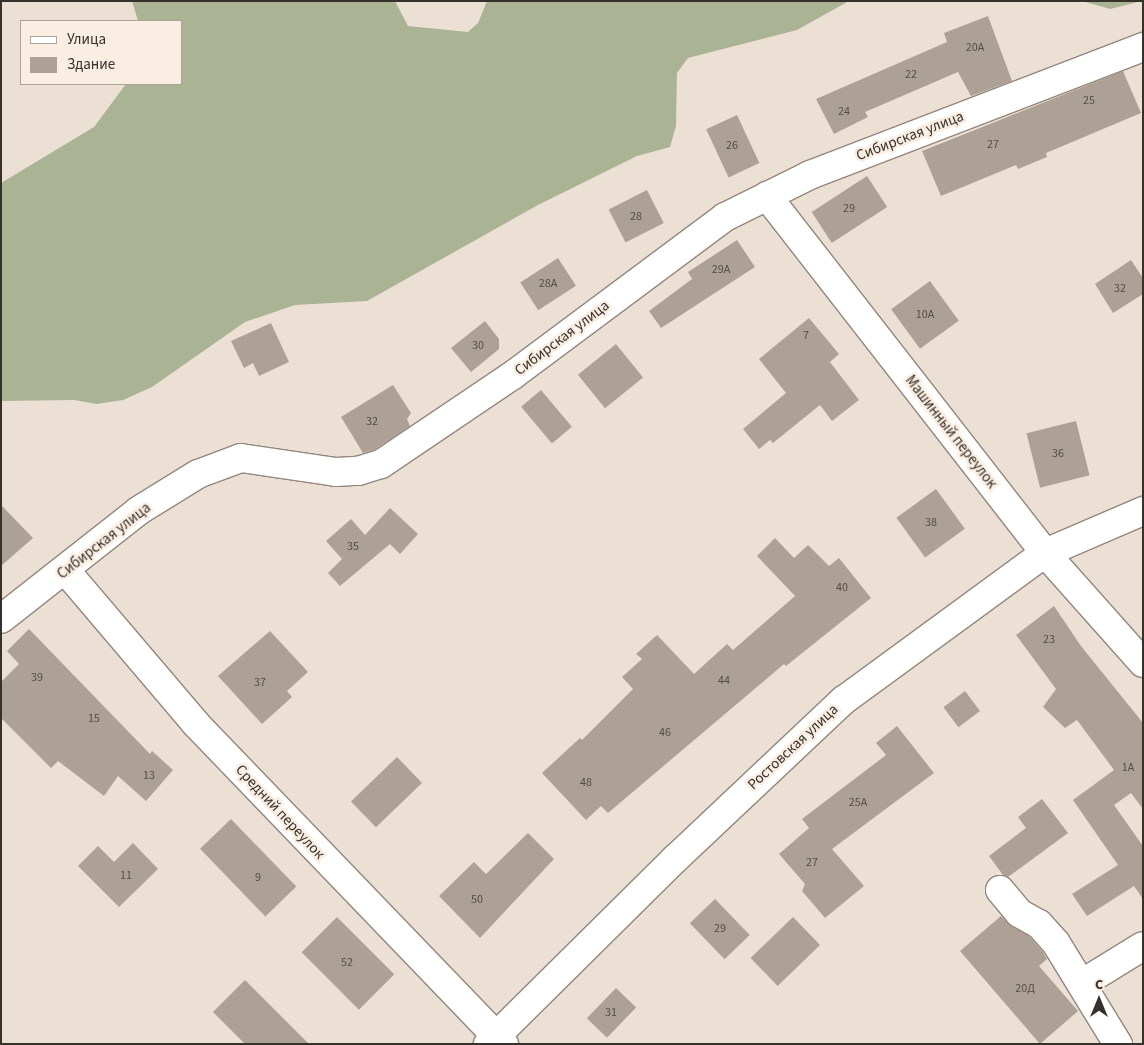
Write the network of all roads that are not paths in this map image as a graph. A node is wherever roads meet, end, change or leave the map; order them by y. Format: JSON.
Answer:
{"nodes":[{"id":1,"x":1143,"y":47,"type":"edge"},
{"id":2,"x":767,"y":196,"type":"junction"},
{"id":3,"x":1143,"y":511,"type":"edge"},
{"id":4,"x":1045,"y":553,"type":"junction"},
{"id":5,"x":66,"y":571,"type":"junction"},
{"id":6,"x":1,"y":619,"type":"edge"},
{"id":7,"x":1143,"y":663,"type":"edge"},
{"id":8,"x":1000,"y":890,"type":"dead end"},
{"id":9,"x":1143,"y":946,"type":"edge"},
{"id":10,"x":1083,"y":983,"type":"junction"},
{"id":11,"x":496,"y":1041,"type":"edge"},
{"id":12,"x":1118,"y":1044,"type":"edge"}],
"edges":[{"from":1,"to":2,"type":"street","name":"Сибирская улица"},
{"from":2,"to":4,"type":"street","name":"Машинный переулок"},
{"from":2,"to":5,"type":"street","name":"Сибирская улица"},
{"from":3,"to":4,"type":"street","name":"Ростовская улица"},
{"from":4,"to":7,"type":"street","name":"Машинный переулок"},
{"from":4,"to":11,"type":"street","name":"Ростовская улица"},
{"from":5,"to":6,"type":"street","name":"Сибирская улица"},
{"from":5,"to":11,"type":"street","name":"Средний переулок"},
{"from":8,"to":10,"type":"street"},
{"from":9,"to":10,"type":"street"},
{"from":10,"to":12,"type":"street"}]}
